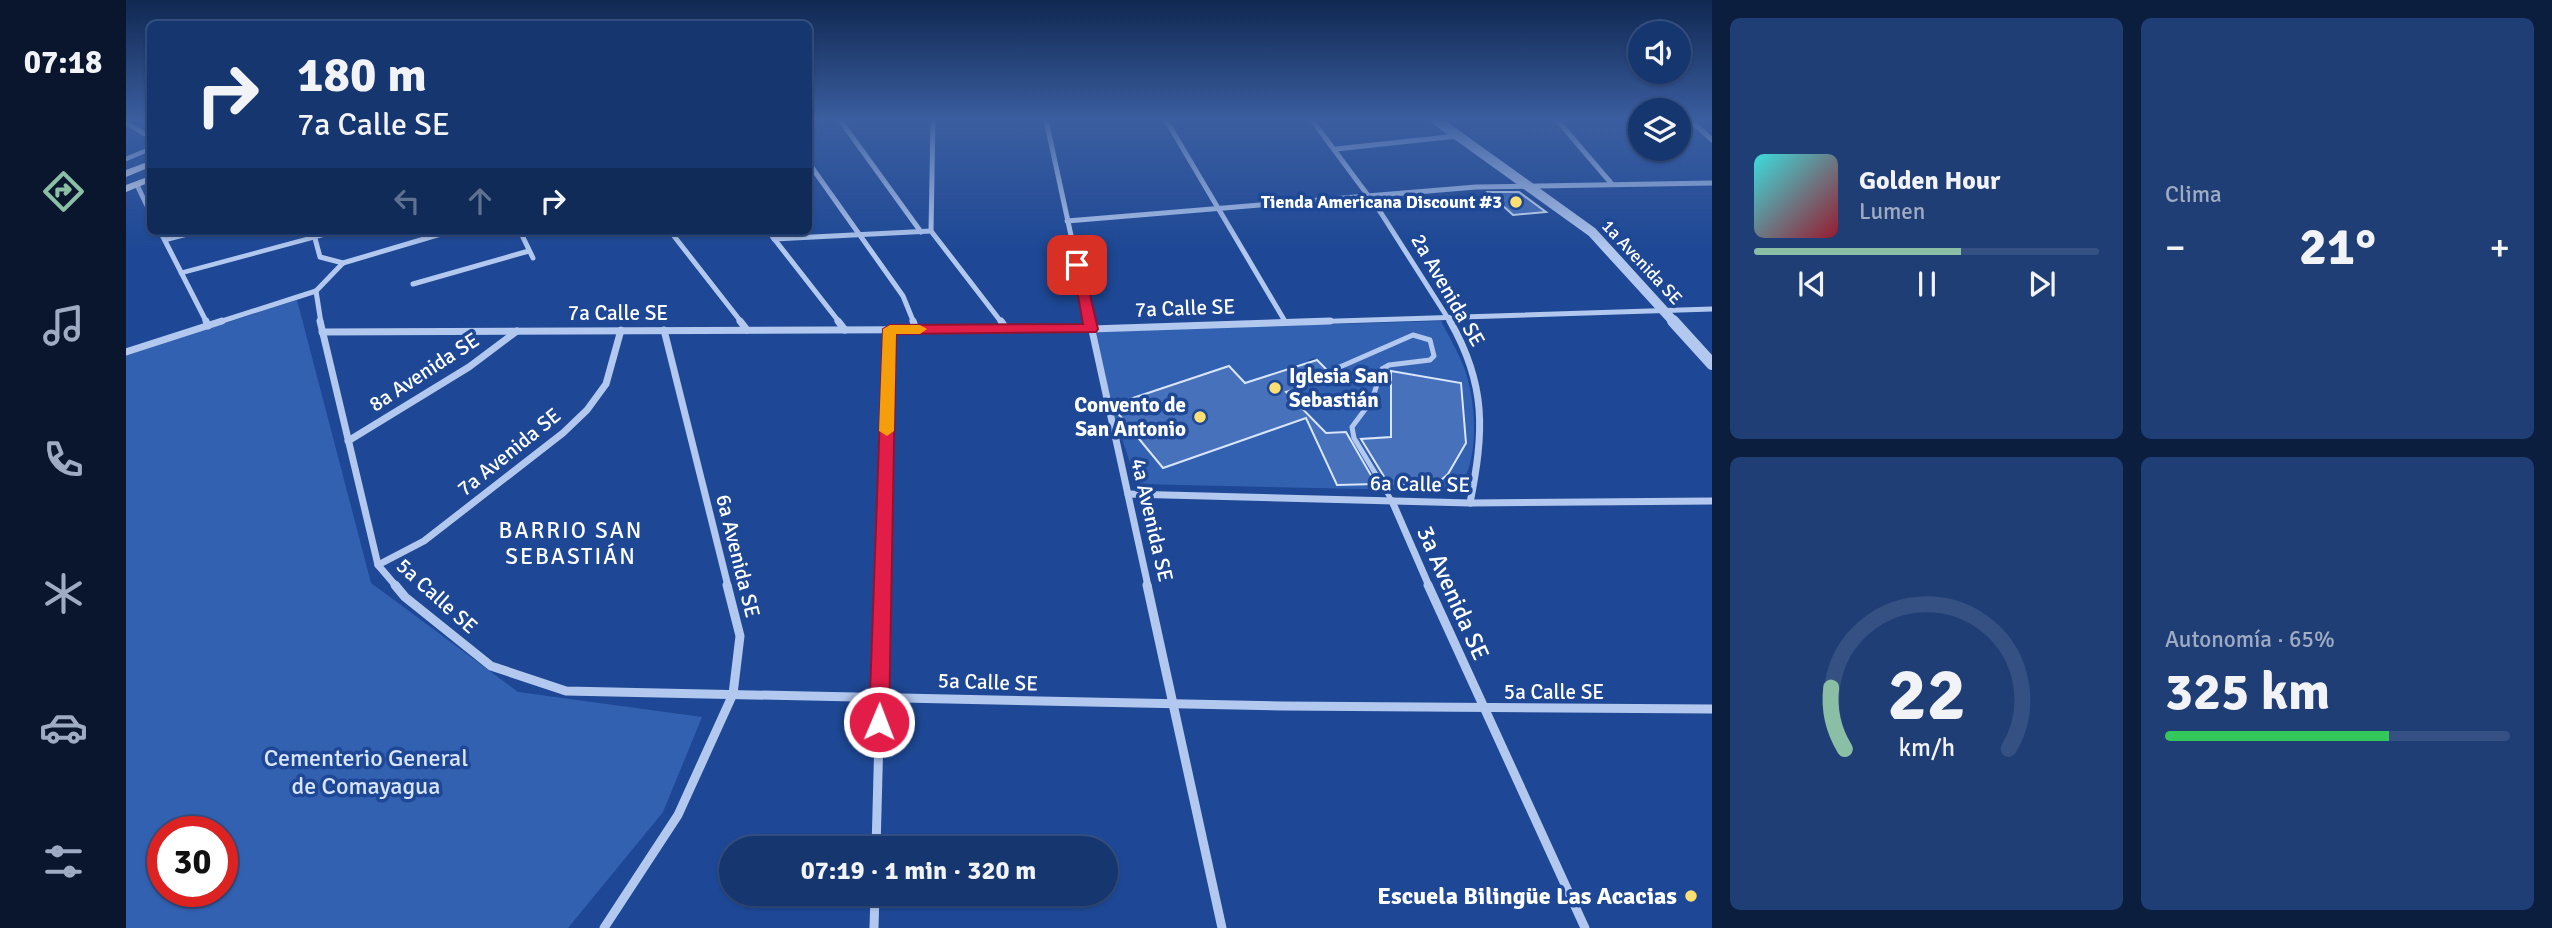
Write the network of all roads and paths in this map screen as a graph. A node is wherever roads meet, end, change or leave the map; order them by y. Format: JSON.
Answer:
{"nodes":[{"id":1,"x":871,"y":163,"type":"edge"},
{"id":2,"x":932,"y":163,"type":"edge"},
{"id":3,"x":1055,"y":163,"type":"edge"},
{"id":4,"x":1193,"y":163,"type":"edge"},
{"id":5,"x":1347,"y":163,"type":"edge"},
{"id":6,"x":1494,"y":163,"type":"edge"},
{"id":7,"x":1594,"y":163,"type":"edge"},
{"id":8,"x":147,"y":165,"type":"edge"},
{"id":9,"x":812,"y":168,"type":"edge"},
{"id":10,"x":126,"y":174,"type":"edge"},
{"id":11,"x":1611,"y":183,"type":"junction"},
{"id":12,"x":1712,"y":183,"type":"edge"},
{"id":13,"x":1522,"y":184,"type":"junction"},
{"id":14,"x":131,"y":187,"type":"edge"},
{"id":15,"x":1370,"y":194,"type":"junction"},
{"id":16,"x":1219,"y":206,"type":"junction"},
{"id":17,"x":147,"y":208,"type":"edge"},
{"id":18,"x":1067,"y":221,"type":"junction"},
{"id":19,"x":931,"y":231,"type":"junction"},
{"id":20,"x":921,"y":232,"type":"junction"},
{"id":21,"x":858,"y":234,"type":"junction"},
{"id":22,"x":162,"y":235,"type":"edge"},
{"id":23,"x":184,"y":235,"type":"edge"},
{"id":24,"x":311,"y":235,"type":"edge"},
{"id":25,"x":314,"y":235,"type":"edge"},
{"id":26,"x":438,"y":235,"type":"edge"},
{"id":27,"x":522,"y":235,"type":"edge"},
{"id":28,"x":673,"y":235,"type":"edge"},
{"id":29,"x":771,"y":235,"type":"edge"},
{"id":30,"x":774,"y":239,"type":"junction"},
{"id":31,"x":165,"y":240,"type":"junction"},
{"id":32,"x":529,"y":251,"type":"junction"},
{"id":33,"x":533,"y":258,"type":"dead end"},
{"id":34,"x":343,"y":263,"type":"junction"},
{"id":35,"x":181,"y":273,"type":"junction"},
{"id":36,"x":413,"y":284,"type":"dead end"},
{"id":37,"x":316,"y":291,"type":"junction"},
{"id":38,"x":1712,"y":309,"type":"edge"},
{"id":39,"x":1663,"y":311,"type":"junction"},
{"id":40,"x":1449,"y":318,"type":"junction"},
{"id":41,"x":1286,"y":323,"type":"junction"},
{"id":42,"x":208,"y":326,"type":"junction"},
{"id":43,"x":1006,"y":328,"type":"junction"},
{"id":44,"x":890,"y":329,"type":"junction"},
{"id":45,"x":916,"y":329,"type":"junction"},
{"id":46,"x":1091,"y":329,"type":"junction"},
{"id":47,"x":621,"y":330,"type":"junction"},
{"id":48,"x":664,"y":330,"type":"junction"},
{"id":49,"x":747,"y":330,"type":"junction"},
{"id":50,"x":845,"y":330,"type":"junction"},
{"id":51,"x":517,"y":331,"type":"junction"},
{"id":52,"x":322,"y":332,"type":"junction"},
{"id":53,"x":126,"y":352,"type":"edge"},
{"id":54,"x":1712,"y":364,"type":"edge"},
{"id":55,"x":1333,"y":370,"type":"dead end"},
{"id":56,"x":348,"y":441,"type":"junction"},
{"id":57,"x":1128,"y":494,"type":"junction"},
{"id":58,"x":1392,"y":501,"type":"junction"},
{"id":59,"x":1712,"y":501,"type":"edge"},
{"id":60,"x":1470,"y":503,"type":"junction"},
{"id":61,"x":378,"y":565,"type":"junction"},
{"id":62,"x":733,"y":694,"type":"junction"},
{"id":63,"x":879,"y":697,"type":"junction"},
{"id":64,"x":1175,"y":706,"type":"junction"},
{"id":65,"x":1712,"y":709,"type":"edge"},
{"id":66,"x":1483,"y":710,"type":"junction"},
{"id":67,"x":876,"y":836,"type":"edge"},
{"id":68,"x":875,"y":906,"type":"edge"},
{"id":69,"x":604,"y":928,"type":"edge"},
{"id":70,"x":874,"y":928,"type":"edge"},
{"id":71,"x":1222,"y":928,"type":"edge"},
{"id":72,"x":1585,"y":928,"type":"edge"}],
"edges":[{"from":1,"to":20,"type":"street"},
{"from":2,"to":19,"type":"street"},
{"from":3,"to":18,"type":"street","name":"4a Avenida SE"},
{"from":4,"to":16,"type":"street"},
{"from":5,"to":15,"type":"street","name":"2a Avenida SE"},
{"from":6,"to":13,"type":"street","name":"1a Avenida SE"},
{"from":7,"to":11,"type":"street"},
{"from":8,"to":10,"type":"main road"},
{"from":9,"to":21,"type":"street"},
{"from":11,"to":12,"type":"street"},
{"from":11,"to":13,"type":"street"},
{"from":13,"to":15,"type":"street"},
{"from":13,"to":39,"type":"street","name":"1a Avenida SE"},
{"from":14,"to":17,"type":"street"},
{"from":15,"to":16,"type":"street"},
{"from":15,"to":40,"type":"street","name":"2a Avenida SE"},
{"from":16,"to":18,"type":"street"},
{"from":16,"to":41,"type":"street"},
{"from":18,"to":46,"type":"street","name":"4a Avenida SE"},
{"from":19,"to":20,"type":"street"},
{"from":19,"to":43,"type":"street"},
{"from":20,"to":21,"type":"street"},
{"from":21,"to":30,"type":"street"},
{"from":21,"to":45,"type":"street"},
{"from":22,"to":31,"type":"street"},
{"from":23,"to":31,"type":"lane"},
{"from":24,"to":35,"type":"lane"},
{"from":25,"to":34,"type":"street"},
{"from":26,"to":34,"type":"street"},
{"from":27,"to":32,"type":"street"},
{"from":28,"to":49,"type":"street"},
{"from":29,"to":30,"type":"street"},
{"from":30,"to":50,"type":"street"},
{"from":31,"to":35,"type":"street"},
{"from":32,"to":33,"type":"street"},
{"from":32,"to":36,"type":"street"},
{"from":34,"to":37,"type":"street"},
{"from":35,"to":42,"type":"street"},
{"from":37,"to":42,"type":"street"},
{"from":37,"to":52,"type":"street","name":"5a Calle SE"},
{"from":38,"to":39,"type":"street","name":"7a Calle SE"},
{"from":39,"to":40,"type":"street","name":"7a Calle SE"},
{"from":39,"to":54,"type":"street","name":"1a Avenida SE"},
{"from":40,"to":41,"type":"street","name":"7a Calle SE"},
{"from":40,"to":60,"type":"street","name":"2a Avenida SE"},
{"from":41,"to":46,"type":"street","name":"7a Calle SE"},
{"from":42,"to":53,"type":"street"},
{"from":43,"to":45,"type":"street","name":"7a Calle SE"},
{"from":43,"to":46,"type":"street","name":"7a Calle SE"},
{"from":44,"to":45,"type":"street","name":"7a Calle SE"},
{"from":44,"to":50,"type":"street","name":"7a Calle SE"},
{"from":44,"to":63,"type":"street"},
{"from":46,"to":57,"type":"street","name":"4a Avenida SE"},
{"from":47,"to":48,"type":"street","name":"7a Calle SE"},
{"from":47,"to":51,"type":"street","name":"7a Calle SE"},
{"from":47,"to":61,"type":"street","name":"7a Avenida SE"},
{"from":48,"to":49,"type":"street","name":"7a Calle SE"},
{"from":48,"to":62,"type":"street","name":"6a Avenida SE"},
{"from":49,"to":50,"type":"street","name":"7a Calle SE"},
{"from":51,"to":52,"type":"street","name":"7a Calle SE"},
{"from":51,"to":56,"type":"street","name":"8a Avenida SE"},
{"from":52,"to":56,"type":"street","name":"5a Calle SE"},
{"from":55,"to":58,"type":"lane"},
{"from":56,"to":61,"type":"street","name":"5a Calle SE"},
{"from":57,"to":58,"type":"street","name":"6a Calle SE"},
{"from":57,"to":64,"type":"street","name":"4a Avenida SE"},
{"from":58,"to":60,"type":"street","name":"6a Calle SE"},
{"from":58,"to":66,"type":"street","name":"3a Avenida SE"},
{"from":59,"to":60,"type":"street","name":"6a Calle SE"},
{"from":61,"to":62,"type":"street","name":"5a Calle SE"},
{"from":62,"to":63,"type":"street","name":"5a Calle SE"},
{"from":62,"to":69,"type":"street","name":"6a Avenida SE"},
{"from":63,"to":64,"type":"street","name":"5a Calle SE"},
{"from":63,"to":67,"type":"street"},
{"from":64,"to":66,"type":"street","name":"5a Calle SE"},
{"from":64,"to":71,"type":"street","name":"4a Avenida SE"},
{"from":65,"to":66,"type":"street","name":"5a Calle SE"},
{"from":66,"to":72,"type":"street","name":"3a Avenida SE"},
{"from":68,"to":70,"type":"street"}]}
